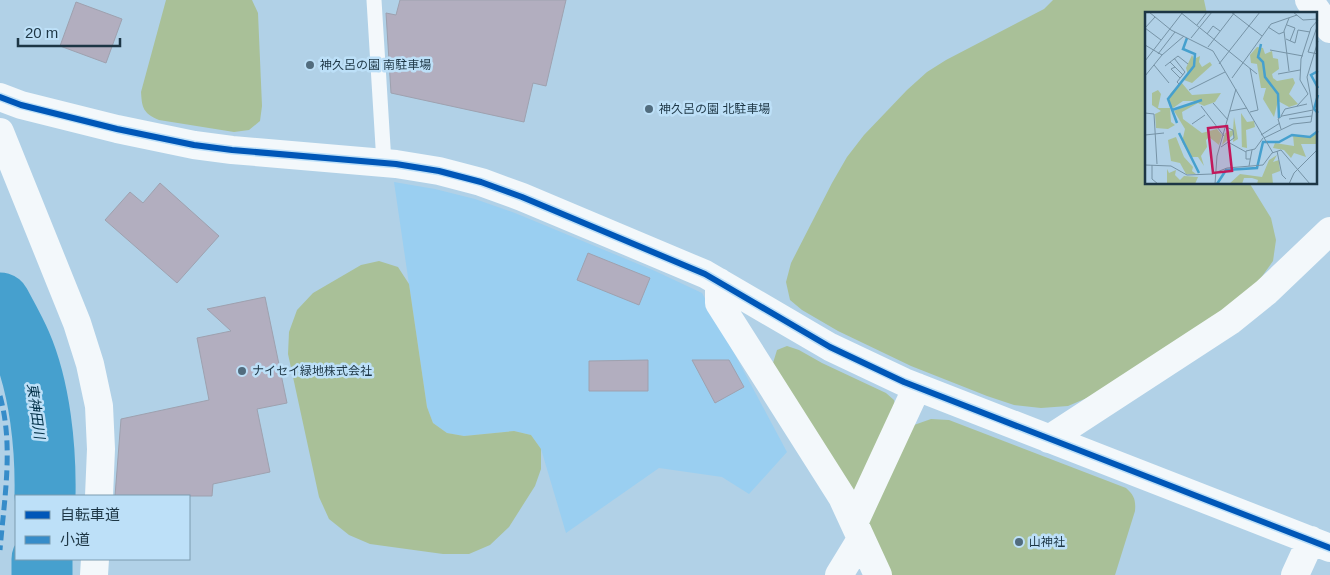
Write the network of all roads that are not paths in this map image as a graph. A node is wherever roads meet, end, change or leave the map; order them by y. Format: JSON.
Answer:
{"nodes":[{"id":1,"x":374,"y":0,"type":"edge"},
{"id":2,"x":1309,"y":0,"type":"edge"},
{"id":3,"x":1318,"y":12,"type":"edge"},
{"id":4,"x":1318,"y":12,"type":"edge"},
{"id":5,"x":1330,"y":29,"type":"edge"},
{"id":6,"x":0,"y":97,"type":"edge"},
{"id":7,"x":0,"y":132,"type":"edge"},
{"id":8,"x":384,"y":163,"type":"junction"},
{"id":9,"x":1330,"y":231,"type":"edge"},
{"id":10,"x":719,"y":282,"type":"junction"},
{"id":11,"x":917,"y":387,"type":"junction"},
{"id":12,"x":1049,"y":439,"type":"junction"},
{"id":13,"x":100,"y":495,"type":"edge"},
{"id":14,"x":858,"y":531,"type":"junction"},
{"id":15,"x":1321,"y":544,"type":"edge"},
{"id":16,"x":96,"y":560,"type":"edge"},
{"id":17,"x":94,"y":575,"type":"edge"},
{"id":18,"x":839,"y":575,"type":"edge"},
{"id":19,"x":878,"y":575,"type":"edge"},
{"id":20,"x":1295,"y":575,"type":"edge"}],
"edges":[{"from":1,"to":8,"type":"lane"},
{"from":2,"to":4,"type":"street"},
{"from":3,"to":5,"type":"street"},
{"from":6,"to":8,"type":"street"},
{"from":7,"to":13,"type":"street"},
{"from":8,"to":10,"type":"street"},
{"from":9,"to":12,"type":"street"},
{"from":10,"to":11,"type":"street"},
{"from":10,"to":14,"type":"street"},
{"from":11,"to":12,"type":"street"},
{"from":11,"to":14,"type":"street"},
{"from":12,"to":15,"type":"street"},
{"from":14,"to":18,"type":"street"},
{"from":14,"to":19,"type":"street"},
{"from":15,"to":20,"type":"street"},
{"from":16,"to":17,"type":"street"}]}
